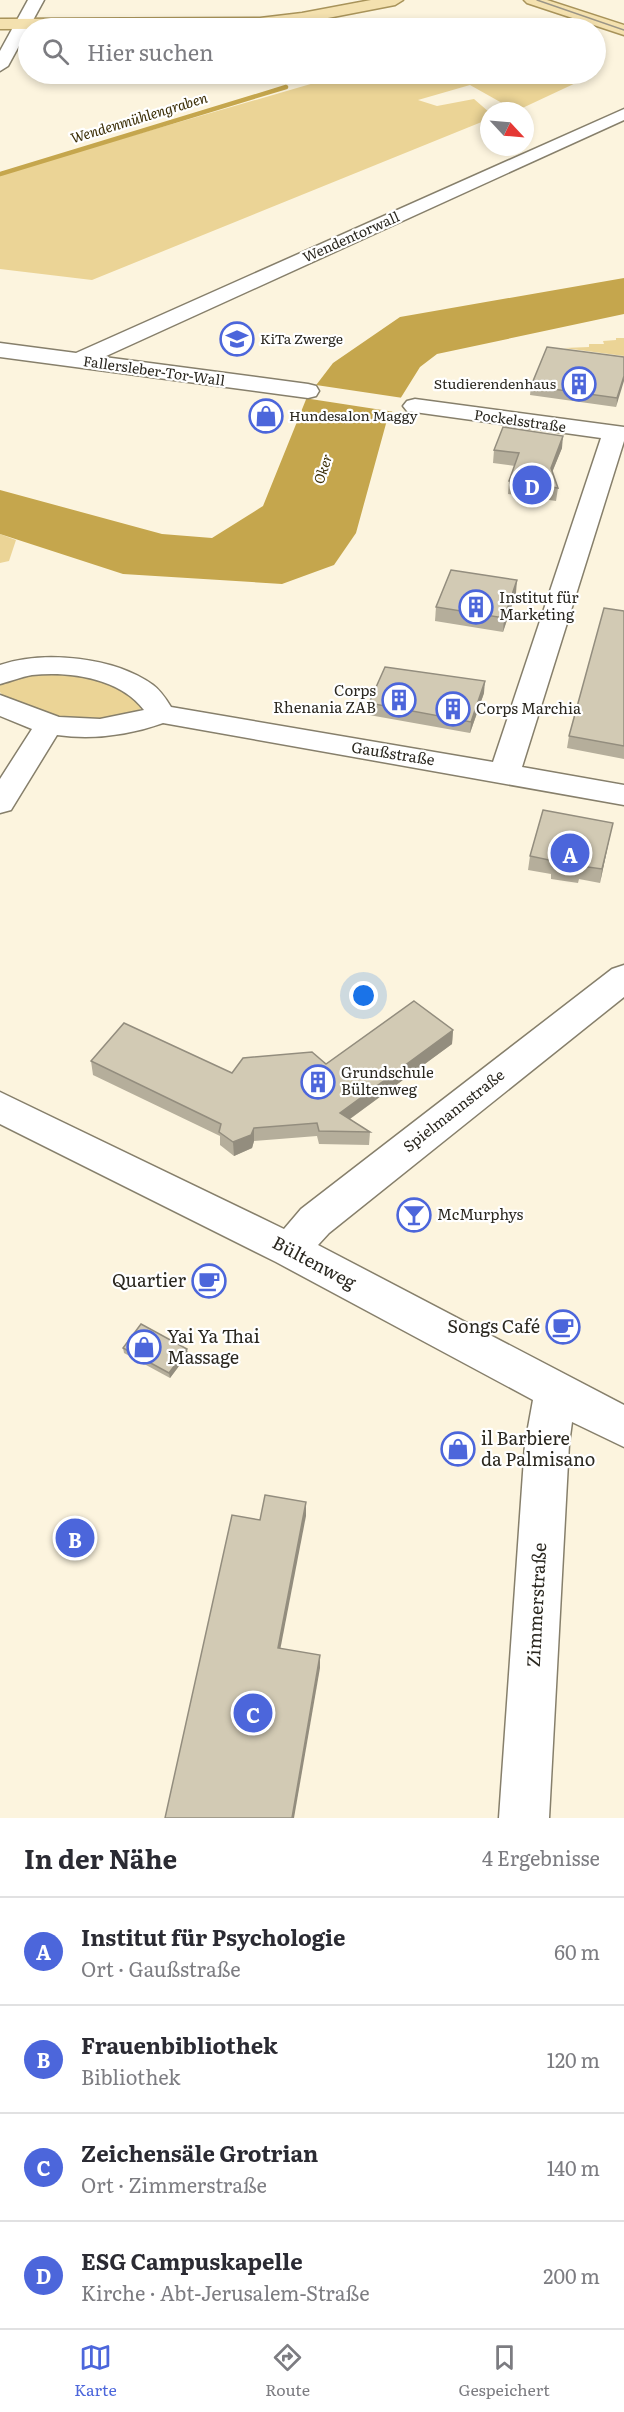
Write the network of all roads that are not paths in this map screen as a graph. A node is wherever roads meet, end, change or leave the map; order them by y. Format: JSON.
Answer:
{"nodes":[{"id":1,"x":36,"y":0,"type":"edge"},
{"id":2,"x":395,"y":0,"type":"edge"},
{"id":3,"x":532,"y":0,"type":"edge"},
{"id":4,"x":562,"y":0,"type":"edge"},
{"id":5,"x":26,"y":18,"type":"edge"},
{"id":6,"x":302,"y":18,"type":"edge"},
{"id":7,"x":585,"y":18,"type":"edge"},
{"id":8,"x":0,"y":24,"type":"edge"},
{"id":9,"x":18,"y":24,"type":"edge"},
{"id":10,"x":606,"y":25,"type":"edge"},
{"id":11,"x":606,"y":25,"type":"edge"},
{"id":12,"x":624,"y":25,"type":"edge"},
{"id":13,"x":624,"y":30,"type":"edge"},
{"id":14,"x":18,"y":32,"type":"edge"},
{"id":15,"x":0,"y":66,"type":"edge"},
{"id":16,"x":624,"y":114,"type":"edge"},
{"id":17,"x":0,"y":350,"type":"edge"},
{"id":18,"x":77,"y":361,"type":"junction"},
{"id":19,"x":308,"y":391,"type":"dead end"},
{"id":20,"x":416,"y":406,"type":"dead end"},
{"id":21,"x":620,"y":434,"type":"edge"},
{"id":22,"x":0,"y":675,"type":"edge"},
{"id":23,"x":0,"y":704,"type":"edge"},
{"id":24,"x":162,"y":714,"type":"junction"},
{"id":25,"x":49,"y":725,"type":"junction"},
{"id":26,"x":505,"y":772,"type":"junction"},
{"id":27,"x":624,"y":795,"type":"edge"},
{"id":28,"x":0,"y":803,"type":"edge"},
{"id":29,"x":624,"y":978,"type":"edge"},
{"id":30,"x":0,"y":1107,"type":"edge"},
{"id":31,"x":290,"y":1251,"type":"junction"},
{"id":32,"x":556,"y":1392,"type":"junction"},
{"id":33,"x":624,"y":1427,"type":"edge"},
{"id":34,"x":524,"y":1818,"type":"edge"}],
"edges":[{"from":1,"to":5,"type":"street"},
{"from":2,"to":6,"type":"main road"},
{"from":3,"to":7,"type":"main road"},
{"from":4,"to":12,"type":"main road"},
{"from":8,"to":9,"type":"main road"},
{"from":10,"to":12,"type":"street"},
{"from":11,"to":13,"type":"main road"},
{"from":14,"to":15,"type":"street"},
{"from":16,"to":18,"type":"street","name":"Wendentorwall"},
{"from":17,"to":18,"type":"street","name":"Fallersleber-Tor-Wall"},
{"from":18,"to":19,"type":"street","name":"Fallersleber-Tor-Wall"},
{"from":20,"to":21,"type":"street","name":"Pockelsstraße"},
{"from":21,"to":26,"type":"street"},
{"from":22,"to":24,"type":"street"},
{"from":23,"to":25,"type":"street","name":"Gaußstraße"},
{"from":24,"to":25,"type":"street","name":"Gaußstraße"},
{"from":24,"to":26,"type":"street","name":"Gaußstraße"},
{"from":25,"to":28,"type":"street"},
{"from":26,"to":27,"type":"street","name":"Gaußstraße"},
{"from":29,"to":31,"type":"street","name":"Spielmannstraße"},
{"from":30,"to":31,"type":"street","name":"Bültenweg"},
{"from":31,"to":32,"type":"street","name":"Bültenweg"},
{"from":32,"to":33,"type":"street","name":"Bültenweg"},
{"from":32,"to":34,"type":"street","name":"Zimmerstraße"}]}
